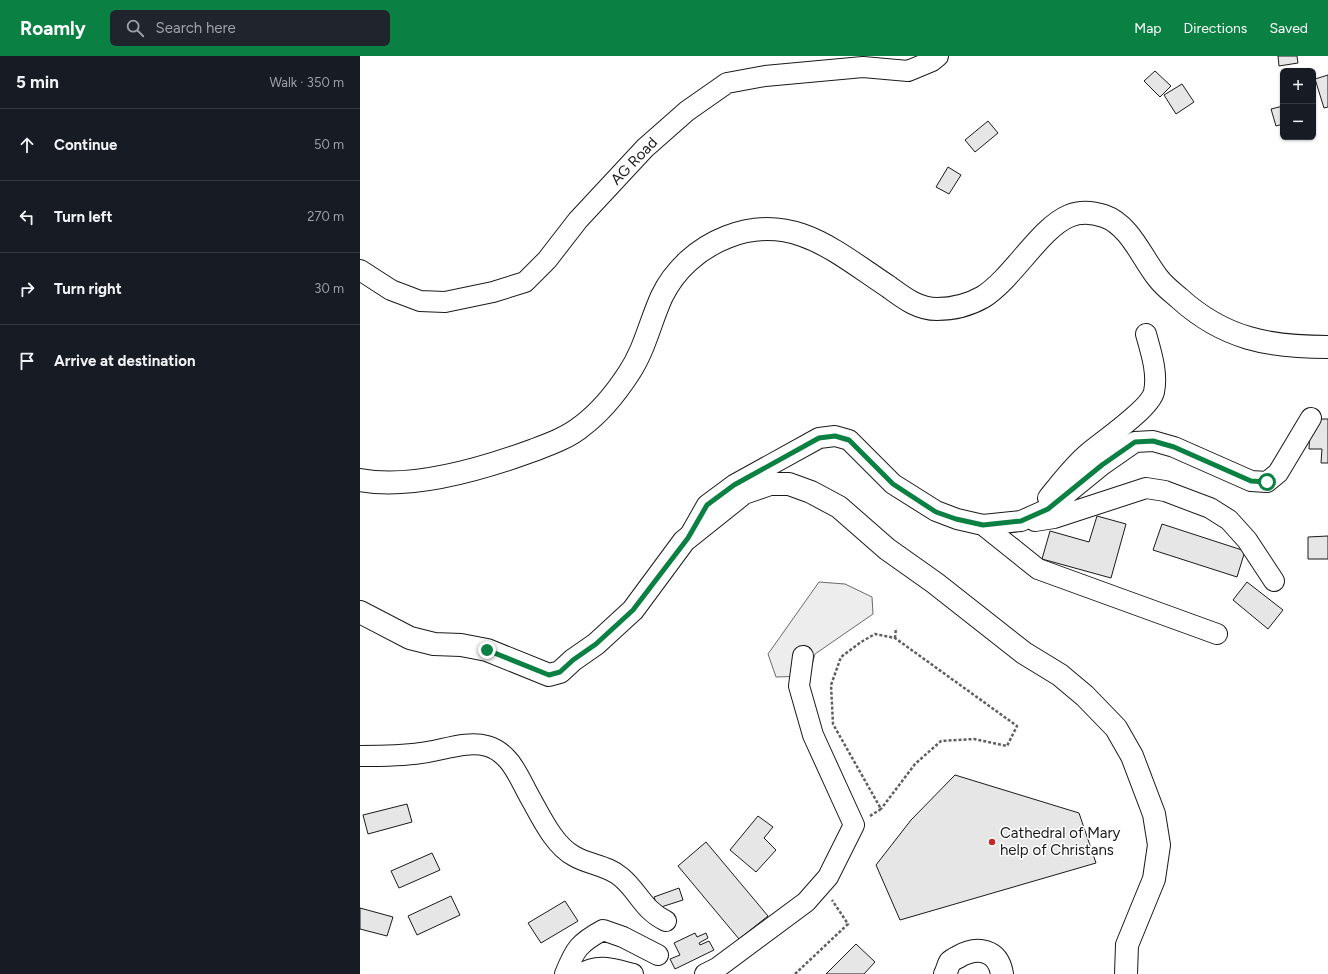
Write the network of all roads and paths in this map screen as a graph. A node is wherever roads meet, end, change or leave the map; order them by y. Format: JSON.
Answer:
{"nodes":[{"id":1,"x":938,"y":56,"type":"edge"},
{"id":2,"x":360,"y":270,"type":"edge"},
{"id":3,"x":1146,"y":334,"type":"dead end"},
{"id":4,"x":1328,"y":347,"type":"edge"},
{"id":5,"x":1311,"y":418,"type":"dead end"},
{"id":6,"x":360,"y":480,"type":"edge"},
{"id":7,"x":1021,"y":521,"type":"junction"},
{"id":8,"x":983,"y":525,"type":"junction"},
{"id":9,"x":688,"y":538,"type":"junction"},
{"id":10,"x":1274,"y":581,"type":"dead end"},
{"id":11,"x":360,"y":612,"type":"edge"},
{"id":12,"x":896,"y":628,"type":"dead end"},
{"id":13,"x":1217,"y":634,"type":"dead end"},
{"id":14,"x":895,"y":638,"type":"junction"},
{"id":15,"x":803,"y":656,"type":"dead end"},
{"id":16,"x":360,"y":756,"type":"edge"},
{"id":17,"x":880,"y":810,"type":"junction"},
{"id":18,"x":854,"y":826,"type":"junction"},
{"id":19,"x":822,"y":884,"type":"junction"},
{"id":20,"x":666,"y":921,"type":"dead end"},
{"id":21,"x":658,"y":955,"type":"dead end"},
{"id":22,"x":565,"y":974,"type":"edge"},
{"id":23,"x":581,"y":974,"type":"edge"},
{"id":24,"x":633,"y":974,"type":"edge"},
{"id":25,"x":705,"y":974,"type":"edge"},
{"id":26,"x":795,"y":974,"type":"edge"},
{"id":27,"x":945,"y":974,"type":"edge"},
{"id":28,"x":1002,"y":974,"type":"edge"},
{"id":29,"x":1126,"y":974,"type":"edge"}],
"edges":[{"from":1,"to":2,"type":"street","name":"AG Road"},
{"from":3,"to":7,"type":"street"},
{"from":4,"to":6,"type":"main road"},
{"from":5,"to":7,"type":"street"},
{"from":7,"to":8,"type":"street"},
{"from":7,"to":10,"type":"street"},
{"from":8,"to":9,"type":"street"},
{"from":8,"to":13,"type":"street"},
{"from":9,"to":11,"type":"main road"},
{"from":9,"to":29,"type":"main road"},
{"from":12,"to":14,"type":"path"},
{"from":14,"to":17,"type":"path"},
{"from":14,"to":17,"type":"path"},
{"from":15,"to":18,"type":"street"},
{"from":16,"to":20,"type":"street"},
{"from":17,"to":18,"type":"path"},
{"from":18,"to":19,"type":"street"},
{"from":19,"to":25,"type":"street"},
{"from":19,"to":26,"type":"path"},
{"from":21,"to":22,"type":"street"},
{"from":23,"to":24,"type":"street"},
{"from":27,"to":28,"type":"main road"}]}
